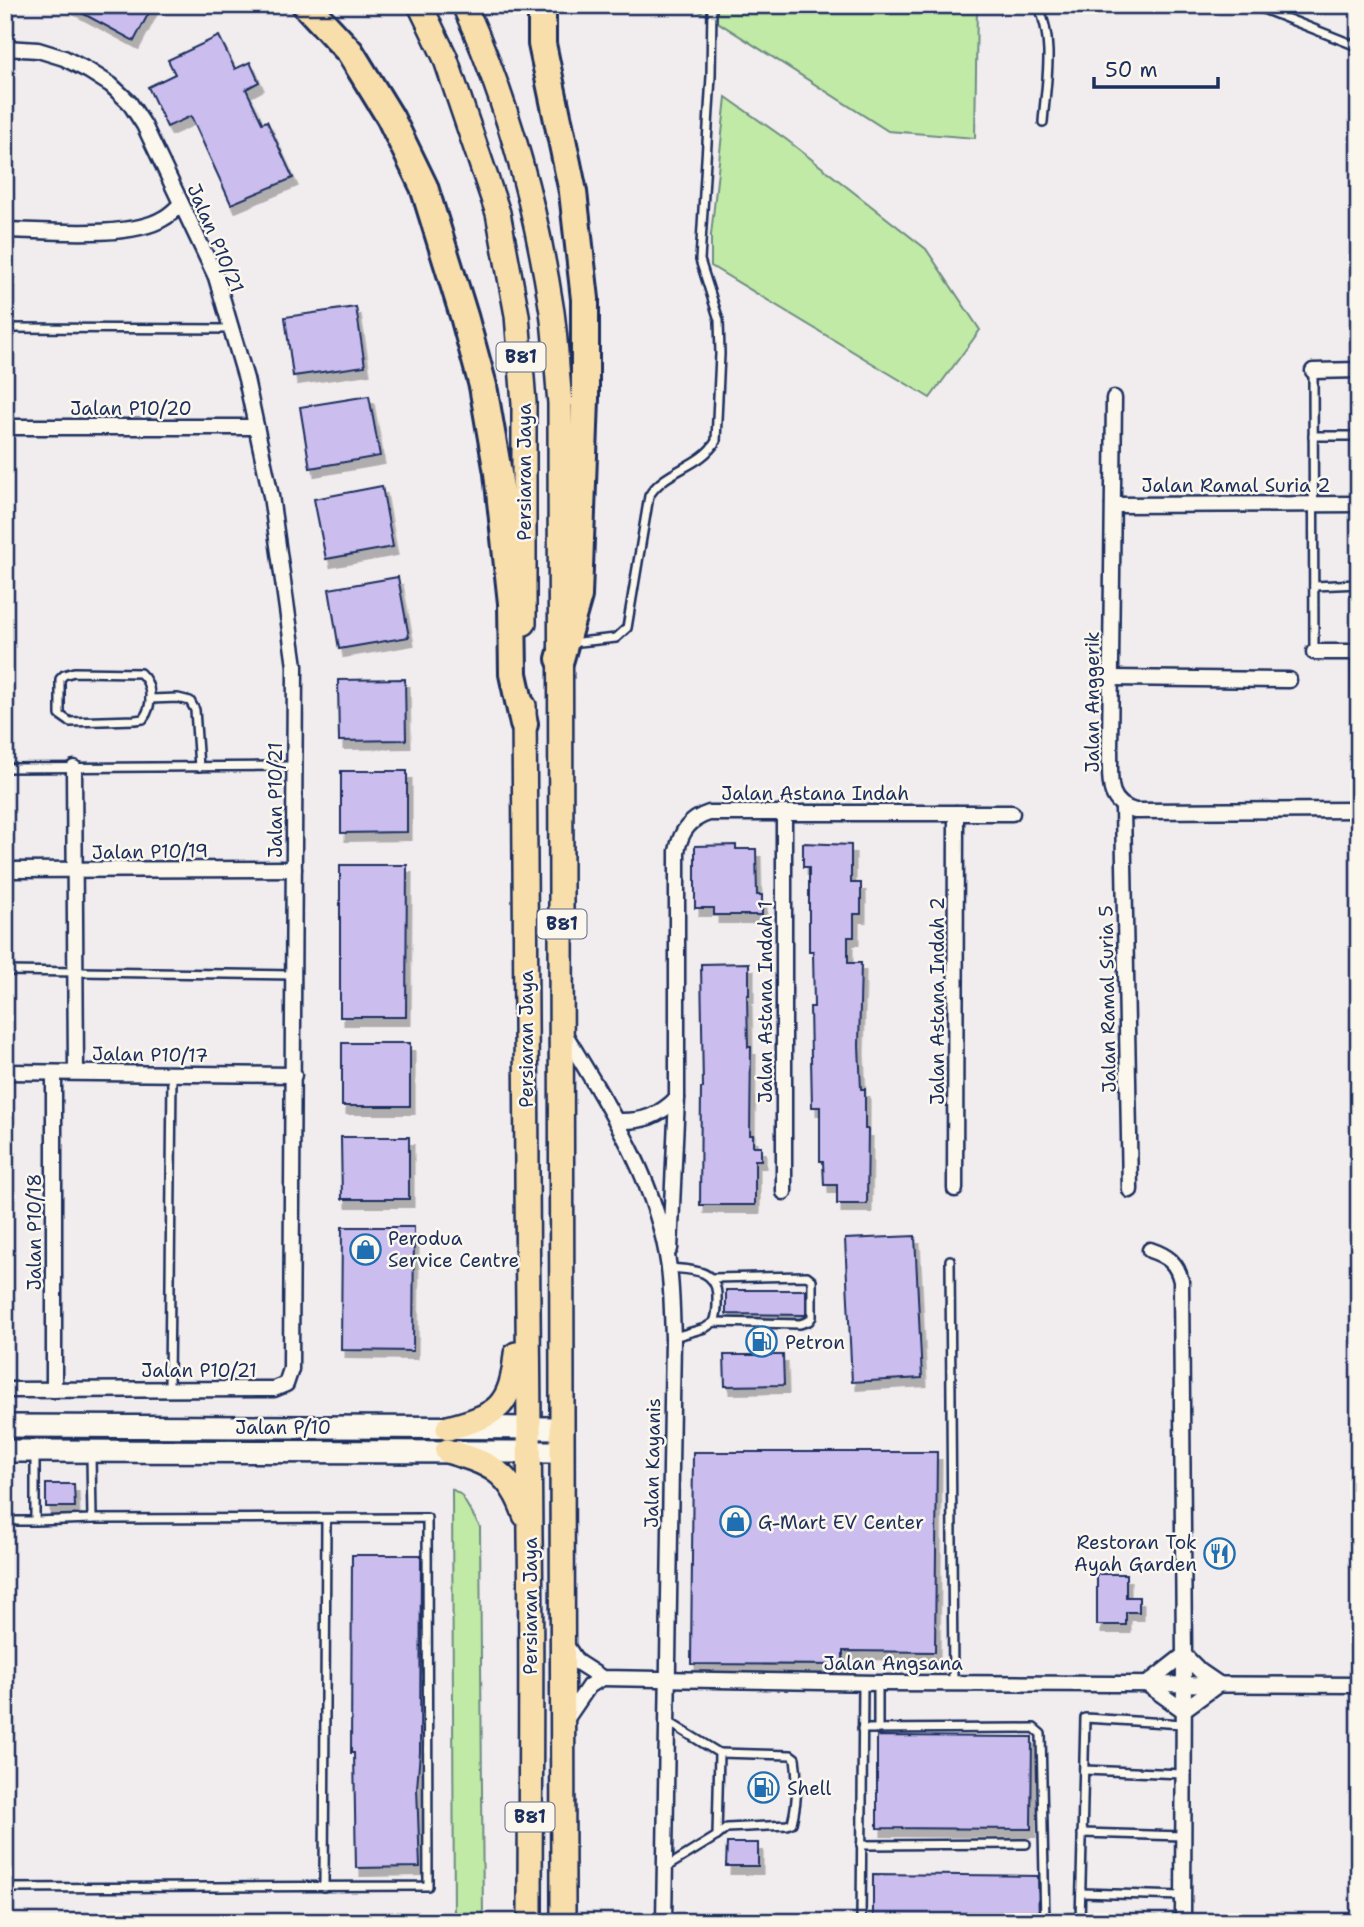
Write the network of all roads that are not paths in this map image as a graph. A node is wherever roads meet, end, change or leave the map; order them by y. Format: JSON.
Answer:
{"nodes":[{"id":1,"x":306,"y":5,"type":"edge"},
{"id":2,"x":420,"y":5,"type":"edge"},
{"id":3,"x":464,"y":5,"type":"edge"},
{"id":4,"x":542,"y":5,"type":"edge"},
{"id":5,"x":712,"y":5,"type":"edge"},
{"id":6,"x":1038,"y":5,"type":"edge"},
{"id":7,"x":1253,"y":5,"type":"edge"},
{"id":8,"x":1359,"y":47,"type":"edge"},
{"id":9,"x":5,"y":48,"type":"edge"},
{"id":10,"x":1043,"y":122,"type":"dead end"},
{"id":11,"x":181,"y":204,"type":"junction"},
{"id":12,"x":5,"y":230,"type":"edge"},
{"id":13,"x":5,"y":328,"type":"edge"},
{"id":14,"x":232,"y":329,"type":"junction"},
{"id":15,"x":1312,"y":370,"type":"joint"},
{"id":16,"x":1359,"y":370,"type":"edge"},
{"id":17,"x":1114,"y":398,"type":"dead end"},
{"id":18,"x":5,"y":427,"type":"edge"},
{"id":19,"x":256,"y":427,"type":"junction"},
{"id":20,"x":1313,"y":436,"type":"junction"},
{"id":21,"x":1359,"y":436,"type":"edge"},
{"id":22,"x":1313,"y":504,"type":"junction"},
{"id":23,"x":1359,"y":504,"type":"edge"},
{"id":24,"x":1113,"y":505,"type":"junction"},
{"id":25,"x":1359,"y":584,"type":"edge"},
{"id":26,"x":1314,"y":586,"type":"junction"},
{"id":27,"x":562,"y":651,"type":"junction"},
{"id":28,"x":1357,"y":652,"type":"edge"},
{"id":29,"x":1314,"y":653,"type":"joint"},
{"id":30,"x":1112,"y":678,"type":"junction"},
{"id":31,"x":1289,"y":680,"type":"dead end"},
{"id":32,"x":150,"y":699,"type":"junction"},
{"id":33,"x":524,"y":724,"type":"junction"},
{"id":34,"x":1358,"y":731,"type":"edge"},
{"id":35,"x":295,"y":766,"type":"junction"},
{"id":36,"x":199,"y":767,"type":"junction"},
{"id":37,"x":5,"y":768,"type":"edge"},
{"id":38,"x":74,"y":768,"type":"junction"},
{"id":39,"x":1359,"y":793,"type":"edge"},
{"id":40,"x":1123,"y":808,"type":"junction"},
{"id":41,"x":1359,"y":810,"type":"edge"},
{"id":42,"x":785,"y":813,"type":"junction"},
{"id":43,"x":957,"y":813,"type":"junction"},
{"id":44,"x":1012,"y":813,"type":"dead end"},
{"id":45,"x":294,"y":869,"type":"junction"},
{"id":46,"x":5,"y":870,"type":"edge"},
{"id":47,"x":75,"y":871,"type":"junction"},
{"id":48,"x":5,"y":971,"type":"edge"},
{"id":49,"x":75,"y":971,"type":"junction"},
{"id":50,"x":294,"y":975,"type":"junction"},
{"id":51,"x":562,"y":1030,"type":"junction"},
{"id":52,"x":5,"y":1072,"type":"edge"},
{"id":53,"x":76,"y":1072,"type":"junction"},
{"id":54,"x":54,"y":1073,"type":"junction"},
{"id":55,"x":173,"y":1074,"type":"junction"},
{"id":56,"x":294,"y":1075,"type":"junction"},
{"id":57,"x":677,"y":1098,"type":"junction"},
{"id":58,"x":617,"y":1121,"type":"junction"},
{"id":59,"x":955,"y":1189,"type":"dead end"},
{"id":60,"x":1130,"y":1191,"type":"dead end"},
{"id":61,"x":784,"y":1192,"type":"dead end"},
{"id":62,"x":525,"y":1205,"type":"junction"},
{"id":63,"x":1150,"y":1250,"type":"dead end"},
{"id":64,"x":950,"y":1260,"type":"dead end"},
{"id":65,"x":669,"y":1268,"type":"junction"},
{"id":66,"x":712,"y":1278,"type":"junction"},
{"id":67,"x":714,"y":1322,"type":"junction"},
{"id":68,"x":673,"y":1338,"type":"junction"},
{"id":69,"x":169,"y":1388,"type":"junction"},
{"id":70,"x":5,"y":1390,"type":"edge"},
{"id":71,"x":54,"y":1390,"type":"junction"},
{"id":72,"x":5,"y":1426,"type":"edge"},
{"id":73,"x":529,"y":1429,"type":"junction"},
{"id":74,"x":562,"y":1429,"type":"junction"},
{"id":75,"x":447,"y":1439,"type":"junction"},
{"id":76,"x":5,"y":1451,"type":"edge"},
{"id":77,"x":35,"y":1451,"type":"junction"},
{"id":78,"x":91,"y":1451,"type":"junction"},
{"id":79,"x":530,"y":1452,"type":"junction"},
{"id":80,"x":561,"y":1452,"type":"junction"},
{"id":81,"x":92,"y":1519,"type":"junction"},
{"id":82,"x":326,"y":1519,"type":"junction"},
{"id":83,"x":5,"y":1521,"type":"edge"},
{"id":84,"x":36,"y":1521,"type":"junction"},
{"id":85,"x":530,"y":1539,"type":"junction"},
{"id":86,"x":562,"y":1637,"type":"junction"},
{"id":87,"x":1184,"y":1655,"type":"junction"},
{"id":88,"x":602,"y":1678,"type":"junction"},
{"id":89,"x":667,"y":1679,"type":"junction"},
{"id":90,"x":863,"y":1682,"type":"junction"},
{"id":91,"x":953,"y":1682,"type":"junction"},
{"id":92,"x":878,"y":1683,"type":"junction"},
{"id":93,"x":1147,"y":1684,"type":"junction"},
{"id":94,"x":1184,"y":1684,"type":"junction"},
{"id":95,"x":1219,"y":1684,"type":"junction"},
{"id":96,"x":1359,"y":1685,"type":"edge"},
{"id":97,"x":1183,"y":1717,"type":"junction"},
{"id":98,"x":667,"y":1721,"type":"junction"},
{"id":99,"x":563,"y":1727,"type":"junction"},
{"id":100,"x":862,"y":1729,"type":"junction"},
{"id":101,"x":878,"y":1729,"type":"junction"},
{"id":102,"x":719,"y":1753,"type":"junction"},
{"id":103,"x":1084,"y":1770,"type":"junction"},
{"id":104,"x":1183,"y":1774,"type":"junction"},
{"id":105,"x":1082,"y":1833,"type":"junction"},
{"id":106,"x":717,"y":1836,"type":"junction"},
{"id":107,"x":1183,"y":1836,"type":"junction"},
{"id":108,"x":1026,"y":1844,"type":"dead end"},
{"id":109,"x":861,"y":1845,"type":"junction"},
{"id":110,"x":663,"y":1868,"type":"junction"},
{"id":111,"x":324,"y":1886,"type":"junction"},
{"id":112,"x":5,"y":1888,"type":"edge"},
{"id":113,"x":1081,"y":1893,"type":"junction"},
{"id":114,"x":1183,"y":1896,"type":"junction"},
{"id":115,"x":530,"y":1922,"type":"edge"},
{"id":116,"x":564,"y":1922,"type":"edge"},
{"id":117,"x":664,"y":1922,"type":"edge"},
{"id":118,"x":862,"y":1922,"type":"edge"},
{"id":119,"x":1045,"y":1922,"type":"edge"},
{"id":120,"x":1080,"y":1922,"type":"edge"},
{"id":121,"x":1183,"y":1922,"type":"edge"}],
"edges":[{"from":1,"to":33,"type":"highway"},
{"from":2,"to":33,"type":"main road","name":"Persiaran Jaya","number":"B81"},
{"from":3,"to":27,"type":"main road","name":"Persiaran Jaya","number":"B81"},
{"from":4,"to":27,"type":"highway"},
{"from":5,"to":27,"type":"lane"},
{"from":6,"to":10,"type":"lane"},
{"from":7,"to":8,"type":"lane"},
{"from":9,"to":11,"type":"street","name":"Jalan P10/21"},
{"from":11,"to":12,"type":"street"},
{"from":11,"to":14,"type":"street","name":"Jalan P10/21"},
{"from":13,"to":14,"type":"lane"},
{"from":14,"to":19,"type":"street","name":"Jalan P10/21"},
{"from":15,"to":16,"type":"street"},
{"from":15,"to":20,"type":"lane"},
{"from":17,"to":24,"type":"street","name":"Jalan Anggerik"},
{"from":18,"to":19,"type":"street","name":"Jalan P10/20"},
{"from":19,"to":35,"type":"street","name":"Jalan P10/21"},
{"from":20,"to":21,"type":"lane"},
{"from":20,"to":22,"type":"lane"},
{"from":22,"to":23,"type":"street","name":"Jalan Ramal Suria 2"},
{"from":22,"to":24,"type":"street","name":"Jalan Ramal Suria 2"},
{"from":22,"to":26,"type":"lane"},
{"from":24,"to":30,"type":"street","name":"Jalan Anggerik"},
{"from":25,"to":26,"type":"lane"},
{"from":26,"to":29,"type":"lane"},
{"from":27,"to":51,"type":"main road","name":"Persiaran Jaya","number":"B81"},
{"from":28,"to":29,"type":"street"},
{"from":28,"to":34,"type":"lane"},
{"from":30,"to":31,"type":"street"},
{"from":30,"to":40,"type":"street","name":"Jalan Anggerik"},
{"from":32,"to":32,"type":"lane"},
{"from":32,"to":36,"type":"lane"},
{"from":33,"to":62,"type":"main road","name":"Persiaran Jaya","number":"B81"},
{"from":34,"to":39,"type":"lane"},
{"from":35,"to":36,"type":"lane"},
{"from":35,"to":45,"type":"street","name":"Jalan P10/21"},
{"from":36,"to":38,"type":"lane"},
{"from":37,"to":38,"type":"lane"},
{"from":38,"to":47,"type":"street"},
{"from":40,"to":41,"type":"street"},
{"from":40,"to":60,"type":"street","name":"Jalan Ramal Suria 5"},
{"from":42,"to":43,"type":"street","name":"Jalan Astana Indah"},
{"from":42,"to":57,"type":"street","name":"Jalan Astana Indah"},
{"from":42,"to":61,"type":"street","name":"Jalan Astana Indah 1"},
{"from":43,"to":44,"type":"street","name":"Jalan Astana Indah"},
{"from":43,"to":59,"type":"street","name":"Jalan Astana Indah 2"},
{"from":45,"to":47,"type":"street","name":"Jalan P10/19"},
{"from":45,"to":50,"type":"street","name":"Jalan P10/21"},
{"from":46,"to":47,"type":"street","name":"Jalan P10/19"},
{"from":47,"to":49,"type":"street"},
{"from":48,"to":49,"type":"lane"},
{"from":49,"to":50,"type":"lane"},
{"from":49,"to":53,"type":"street"},
{"from":50,"to":56,"type":"street","name":"Jalan P10/21"},
{"from":51,"to":58,"type":"street","name":"Jalan Kayanis"},
{"from":51,"to":74,"type":"main road","name":"Persiaran Jaya","number":"B81"},
{"from":52,"to":54,"type":"street","name":"Jalan P10/17"},
{"from":53,"to":54,"type":"street","name":"Jalan P10/17"},
{"from":53,"to":55,"type":"street","name":"Jalan P10/17"},
{"from":54,"to":71,"type":"street","name":"Jalan P10/18"},
{"from":55,"to":56,"type":"street","name":"Jalan P10/17"},
{"from":55,"to":69,"type":"lane"},
{"from":56,"to":69,"type":"street","name":"Jalan P10/21"},
{"from":57,"to":58,"type":"street"},
{"from":57,"to":65,"type":"street","name":"Jalan Astana Indah"},
{"from":58,"to":65,"type":"street","name":"Jalan Kayanis"},
{"from":62,"to":73,"type":"main road","name":"Persiaran Jaya","number":"B81"},
{"from":62,"to":75,"type":"main road"},
{"from":63,"to":87,"type":"street"},
{"from":64,"to":91,"type":"lane"},
{"from":65,"to":66,"type":"lane"},
{"from":65,"to":68,"type":"street","name":"Jalan Kayanis"},
{"from":66,"to":67,"type":"lane"},
{"from":66,"to":67,"type":"lane"},
{"from":67,"to":68,"type":"lane"},
{"from":68,"to":89,"type":"street","name":"Jalan Kayanis"},
{"from":69,"to":71,"type":"street","name":"Jalan P10/21"},
{"from":70,"to":71,"type":"street","name":"Jalan P10/21"},
{"from":72,"to":75,"type":"street","name":"Jalan P/10"},
{"from":73,"to":74,"type":"street","name":"Jalan P/10"},
{"from":73,"to":75,"type":"street","name":"Jalan P/10"},
{"from":73,"to":79,"type":"main road","name":"Persiaran Jaya","number":"B81"},
{"from":74,"to":80,"type":"main road","name":"Persiaran Jaya","number":"B81"},
{"from":75,"to":78,"type":"street","name":"Jalan P/10"},
{"from":75,"to":79,"type":"street","name":"Jalan P/10"},
{"from":75,"to":85,"type":"main road"},
{"from":76,"to":77,"type":"street","name":"Jalan P/10"},
{"from":77,"to":78,"type":"street","name":"Jalan P/10"},
{"from":77,"to":84,"type":"lane"},
{"from":78,"to":81,"type":"lane"},
{"from":79,"to":80,"type":"street","name":"Jalan P/10"},
{"from":79,"to":85,"type":"main road","name":"Persiaran Jaya","number":"B81"},
{"from":80,"to":86,"type":"main road","name":"Persiaran Jaya","number":"B81"},
{"from":81,"to":82,"type":"lane"},
{"from":81,"to":84,"type":"lane"},
{"from":82,"to":111,"type":"lane"},
{"from":82,"to":111,"type":"lane"},
{"from":83,"to":84,"type":"lane"},
{"from":85,"to":115,"type":"main road","name":"Persiaran Jaya","number":"B81"},
{"from":86,"to":88,"type":"street"},
{"from":86,"to":99,"type":"main road","name":"Persiaran Jaya","number":"B81"},
{"from":87,"to":93,"type":"street"},
{"from":87,"to":94,"type":"street"},
{"from":87,"to":95,"type":"street"},
{"from":88,"to":89,"type":"street","name":"Jalan Angsana"},
{"from":88,"to":99,"type":"street"},
{"from":89,"to":90,"type":"street","name":"Jalan Angsana"},
{"from":89,"to":98,"type":"street","name":"Jalan Kayanis"},
{"from":90,"to":92,"type":"street","name":"Jalan Angsana"},
{"from":90,"to":100,"type":"lane"},
{"from":91,"to":92,"type":"street","name":"Jalan Angsana"},
{"from":91,"to":93,"type":"street","name":"Jalan Angsana"},
{"from":92,"to":101,"type":"lane"},
{"from":93,"to":94,"type":"street","name":"Jalan Angsana"},
{"from":93,"to":97,"type":"street"},
{"from":94,"to":95,"type":"street","name":"Jalan Angsana"},
{"from":94,"to":97,"type":"street"},
{"from":95,"to":96,"type":"street","name":"Jalan Angsana"},
{"from":95,"to":97,"type":"street"},
{"from":97,"to":103,"type":"lane"},
{"from":97,"to":104,"type":"street"},
{"from":98,"to":102,"type":"lane"},
{"from":98,"to":110,"type":"street","name":"Jalan Kayanis"},
{"from":99,"to":116,"type":"main road","name":"Persiaran Jaya","number":"B81"},
{"from":100,"to":101,"type":"lane"},
{"from":100,"to":109,"type":"lane"},
{"from":101,"to":119,"type":"lane"},
{"from":102,"to":106,"type":"lane"},
{"from":102,"to":106,"type":"lane"},
{"from":103,"to":104,"type":"lane"},
{"from":103,"to":105,"type":"lane"},
{"from":104,"to":107,"type":"street"},
{"from":105,"to":107,"type":"lane"},
{"from":105,"to":113,"type":"lane"},
{"from":106,"to":110,"type":"lane"},
{"from":107,"to":114,"type":"street"},
{"from":108,"to":109,"type":"lane"},
{"from":109,"to":118,"type":"lane"},
{"from":110,"to":117,"type":"street","name":"Jalan Kayanis"},
{"from":111,"to":112,"type":"lane"},
{"from":113,"to":114,"type":"lane"},
{"from":113,"to":120,"type":"lane"},
{"from":114,"to":121,"type":"street"}]}
